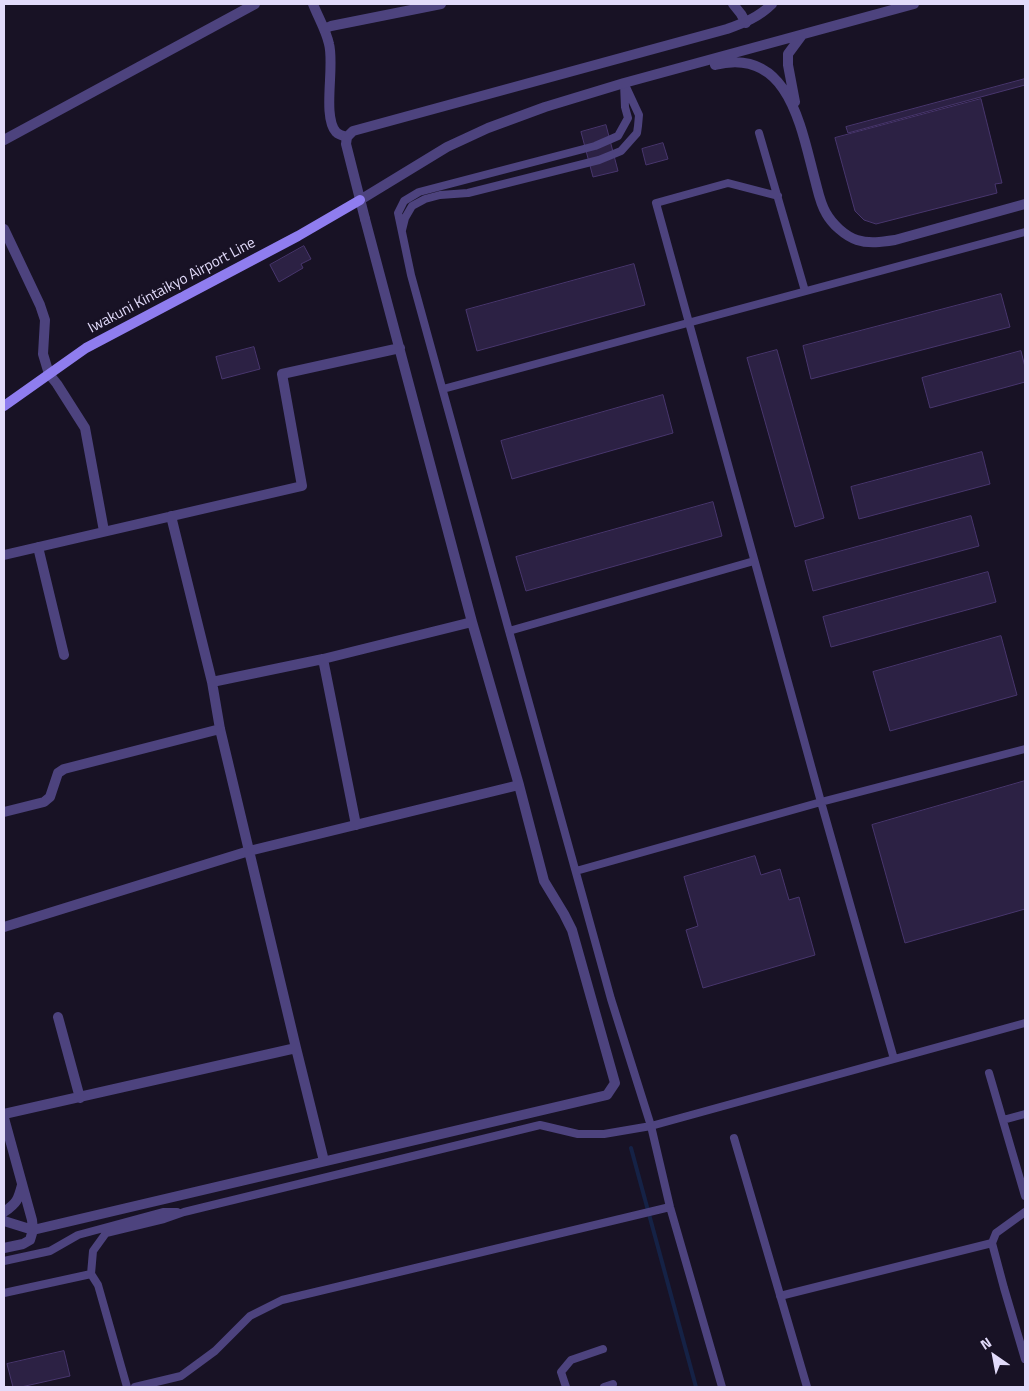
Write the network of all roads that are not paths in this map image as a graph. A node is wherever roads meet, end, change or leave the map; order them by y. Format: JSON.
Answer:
{"nodes":[{"id":1,"x":255,"y":4,"type":"edge"},
{"id":2,"x":313,"y":4,"type":"edge"},
{"id":3,"x":441,"y":4,"type":"edge"},
{"id":4,"x":733,"y":4,"type":"edge"},
{"id":5,"x":772,"y":4,"type":"edge"},
{"id":6,"x":914,"y":4,"type":"edge"},
{"id":7,"x":746,"y":23,"type":"junction"},
{"id":8,"x":324,"y":29,"type":"junction"},
{"id":9,"x":803,"y":35,"type":"junction"},
{"id":10,"x":645,"y":78,"type":"junction"},
{"id":11,"x":624,"y":83,"type":"junction"},
{"id":12,"x":798,"y":121,"type":"junction"},
{"id":13,"x":759,"y":133,"type":"dead end"},
{"id":14,"x":347,"y":137,"type":"junction"},
{"id":15,"x":4,"y":140,"type":"edge"},
{"id":16,"x":778,"y":196,"type":"junction"},
{"id":17,"x":360,"y":200,"type":"junction"},
{"id":18,"x":1025,"y":204,"type":"edge"},
{"id":19,"x":4,"y":229,"type":"edge"},
{"id":20,"x":402,"y":231,"type":"junction"},
{"id":21,"x":1025,"y":232,"type":"edge"},
{"id":22,"x":805,"y":291,"type":"junction"},
{"id":23,"x":690,"y":322,"type":"junction"},
{"id":24,"x":400,"y":348,"type":"junction"},
{"id":25,"x":49,"y":374,"type":"junction"},
{"id":26,"x":443,"y":389,"type":"junction"},
{"id":27,"x":4,"y":406,"type":"edge"},
{"id":28,"x":171,"y":516,"type":"junction"},
{"id":29,"x":104,"y":531,"type":"junction"},
{"id":30,"x":38,"y":547,"type":"junction"},
{"id":31,"x":4,"y":555,"type":"edge"},
{"id":32,"x":754,"y":561,"type":"junction"},
{"id":33,"x":472,"y":622,"type":"junction"},
{"id":34,"x":509,"y":631,"type":"junction"},
{"id":35,"x":64,"y":655,"type":"dead end"},
{"id":36,"x":323,"y":659,"type":"junction"},
{"id":37,"x":212,"y":682,"type":"junction"},
{"id":38,"x":220,"y":728,"type":"junction"},
{"id":39,"x":1025,"y":749,"type":"edge"},
{"id":40,"x":519,"y":784,"type":"junction"},
{"id":41,"x":820,"y":802,"type":"junction"},
{"id":42,"x":4,"y":812,"type":"edge"},
{"id":43,"x":356,"y":825,"type":"junction"},
{"id":44,"x":249,"y":851,"type":"junction"},
{"id":45,"x":576,"y":871,"type":"junction"},
{"id":46,"x":4,"y":927,"type":"edge"},
{"id":47,"x":58,"y":1017,"type":"dead end"},
{"id":48,"x":1025,"y":1023,"type":"edge"},
{"id":49,"x":296,"y":1048,"type":"junction"},
{"id":50,"x":894,"y":1059,"type":"junction"},
{"id":51,"x":989,"y":1073,"type":"dead end"},
{"id":52,"x":80,"y":1098,"type":"junction"},
{"id":53,"x":4,"y":1114,"type":"edge"},
{"id":54,"x":1025,"y":1114,"type":"edge"},
{"id":55,"x":4,"y":1118,"type":"edge"},
{"id":56,"x":1003,"y":1120,"type":"junction"},
{"id":57,"x":650,"y":1126,"type":"junction"},
{"id":58,"x":734,"y":1138,"type":"dead end"},
{"id":59,"x":324,"y":1161,"type":"junction"},
{"id":60,"x":22,"y":1184,"type":"junction"},
{"id":61,"x":1025,"y":1196,"type":"edge"},
{"id":62,"x":670,"y":1207,"type":"junction"},
{"id":63,"x":4,"y":1212,"type":"edge"},
{"id":64,"x":184,"y":1212,"type":"junction"},
{"id":65,"x":1025,"y":1212,"type":"edge"},
{"id":66,"x":4,"y":1221,"type":"edge"},
{"id":67,"x":33,"y":1230,"type":"junction"},
{"id":68,"x":992,"y":1243,"type":"junction"},
{"id":69,"x":4,"y":1248,"type":"edge"},
{"id":70,"x":4,"y":1261,"type":"edge"},
{"id":71,"x":91,"y":1274,"type":"junction"},
{"id":72,"x":4,"y":1293,"type":"edge"},
{"id":73,"x":780,"y":1296,"type":"junction"},
{"id":74,"x":603,"y":1349,"type":"dead end"},
{"id":75,"x":1025,"y":1359,"type":"edge"},
{"id":76,"x":613,"y":1384,"type":"dead end"},
{"id":77,"x":127,"y":1387,"type":"edge"},
{"id":78,"x":134,"y":1387,"type":"edge"},
{"id":79,"x":566,"y":1387,"type":"edge"},
{"id":80,"x":604,"y":1387,"type":"edge"},
{"id":81,"x":722,"y":1387,"type":"edge"},
{"id":82,"x":807,"y":1387,"type":"edge"}],
"edges":[{"from":1,"to":15,"type":"street"},
{"from":2,"to":8,"type":"street"},
{"from":3,"to":8,"type":"street"},
{"from":4,"to":7,"type":"street"},
{"from":5,"to":7,"type":"street"},
{"from":6,"to":9,"type":"street"},
{"from":7,"to":14,"type":"street"},
{"from":8,"to":14,"type":"street"},
{"from":9,"to":10,"type":"street"},
{"from":9,"to":12,"type":"street"},
{"from":10,"to":11,"type":"street"},
{"from":10,"to":12,"type":"street"},
{"from":11,"to":17,"type":"street"},
{"from":11,"to":20,"type":"lane"},
{"from":11,"to":20,"type":"lane"},
{"from":12,"to":18,"type":"street"},
{"from":13,"to":16,"type":"lane"},
{"from":14,"to":17,"type":"street"},
{"from":16,"to":22,"type":"lane"},
{"from":16,"to":23,"type":"lane"},
{"from":17,"to":24,"type":"street"},
{"from":17,"to":25,"type":"main road","name":"Iwakuni Kintaikyo Airport Line"},
{"from":19,"to":25,"type":"street"},
{"from":20,"to":26,"type":"lane"},
{"from":21,"to":22,"type":"lane"},
{"from":22,"to":23,"type":"lane"},
{"from":23,"to":26,"type":"lane"},
{"from":23,"to":32,"type":"lane"},
{"from":24,"to":28,"type":"street"},
{"from":24,"to":33,"type":"street"},
{"from":25,"to":27,"type":"main road","name":"Iwakuni Kintaikyo Airport Line"},
{"from":25,"to":29,"type":"street"},
{"from":26,"to":34,"type":"lane"},
{"from":28,"to":29,"type":"street"},
{"from":28,"to":37,"type":"street"},
{"from":29,"to":30,"type":"street"},
{"from":30,"to":31,"type":"street"},
{"from":30,"to":35,"type":"street"},
{"from":32,"to":34,"type":"lane"},
{"from":32,"to":41,"type":"lane"},
{"from":33,"to":36,"type":"street"},
{"from":33,"to":40,"type":"street"},
{"from":34,"to":45,"type":"lane"},
{"from":36,"to":37,"type":"street"},
{"from":36,"to":43,"type":"street"},
{"from":37,"to":38,"type":"street"},
{"from":38,"to":42,"type":"street"},
{"from":38,"to":44,"type":"street"},
{"from":39,"to":41,"type":"lane"},
{"from":40,"to":43,"type":"street"},
{"from":40,"to":59,"type":"street"},
{"from":41,"to":45,"type":"lane"},
{"from":41,"to":50,"type":"lane"},
{"from":43,"to":44,"type":"street"},
{"from":44,"to":46,"type":"street"},
{"from":44,"to":49,"type":"street"},
{"from":45,"to":57,"type":"lane"},
{"from":47,"to":52,"type":"street"},
{"from":48,"to":50,"type":"lane"},
{"from":49,"to":52,"type":"street"},
{"from":49,"to":59,"type":"street"},
{"from":50,"to":57,"type":"lane"},
{"from":51,"to":56,"type":"lane"},
{"from":52,"to":53,"type":"street"},
{"from":54,"to":56,"type":"lane"},
{"from":55,"to":60,"type":"street"},
{"from":56,"to":61,"type":"lane"},
{"from":57,"to":62,"type":"lane"},
{"from":57,"to":64,"type":"lane"},
{"from":58,"to":73,"type":"lane"},
{"from":59,"to":67,"type":"street"},
{"from":60,"to":63,"type":"street"},
{"from":60,"to":67,"type":"street"},
{"from":62,"to":78,"type":"lane"},
{"from":62,"to":81,"type":"lane"},
{"from":64,"to":70,"type":"lane"},
{"from":64,"to":71,"type":"lane"},
{"from":65,"to":68,"type":"lane"},
{"from":66,"to":67,"type":"street"},
{"from":67,"to":69,"type":"street"},
{"from":68,"to":73,"type":"lane"},
{"from":68,"to":75,"type":"lane"},
{"from":71,"to":72,"type":"lane"},
{"from":71,"to":77,"type":"lane"},
{"from":73,"to":82,"type":"lane"},
{"from":74,"to":79,"type":"lane"},
{"from":76,"to":80,"type":"lane"}]}
